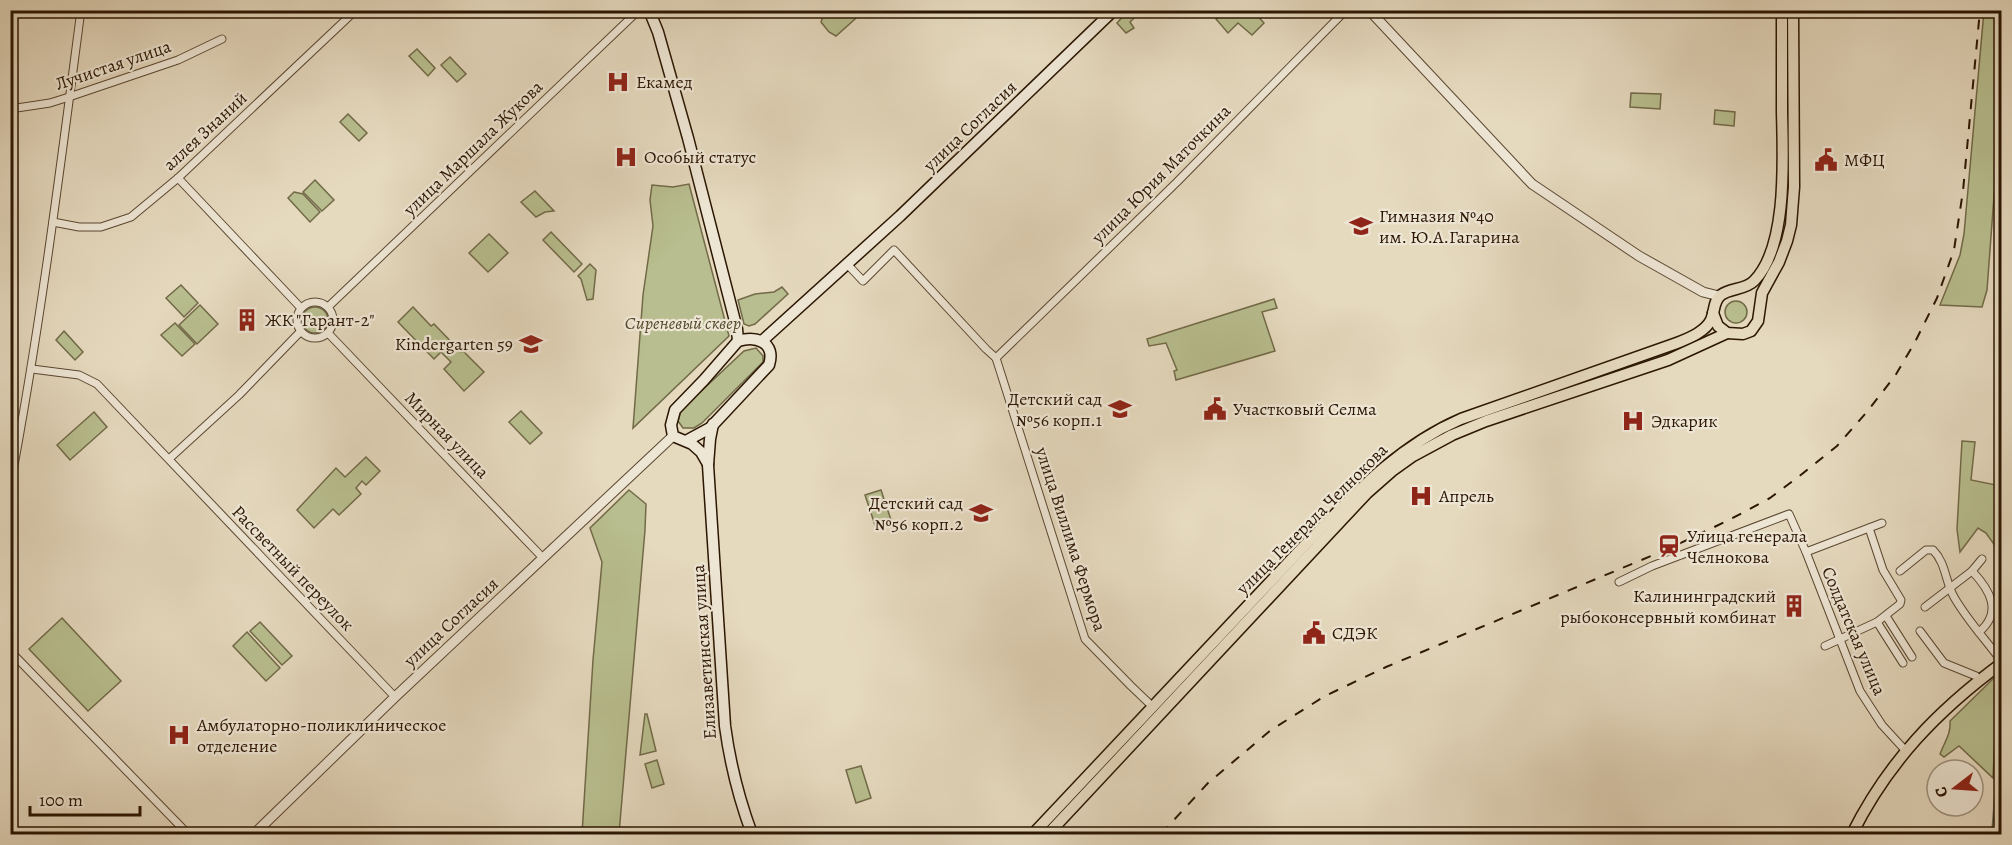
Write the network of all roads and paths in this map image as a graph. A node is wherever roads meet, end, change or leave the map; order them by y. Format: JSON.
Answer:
{"nodes":[{"id":1,"x":81,"y":10,"type":"edge"},
{"id":2,"x":356,"y":10,"type":"edge"},
{"id":3,"x":639,"y":10,"type":"edge"},
{"id":4,"x":649,"y":10,"type":"edge"},
{"id":5,"x":1114,"y":10,"type":"edge"},
{"id":6,"x":1346,"y":10,"type":"edge"},
{"id":7,"x":1369,"y":10,"type":"edge"},
{"id":8,"x":1782,"y":10,"type":"edge"},
{"id":9,"x":1793,"y":10,"type":"edge"},
{"id":10,"x":222,"y":39,"type":"dead end"},
{"id":11,"x":69,"y":97,"type":"junction"},
{"id":12,"x":10,"y":109,"type":"edge"},
{"id":13,"x":1782,"y":116,"type":"junction"},
{"id":14,"x":1793,"y":121,"type":"junction"},
{"id":15,"x":178,"y":178,"type":"junction"},
{"id":16,"x":53,"y":222,"type":"junction"},
{"id":17,"x":847,"y":264,"type":"junction"},
{"id":18,"x":1733,"y":290,"type":"junction"},
{"id":19,"x":1715,"y":305,"type":"junction"},
{"id":20,"x":328,"y":307,"type":"junction"},
{"id":21,"x":301,"y":308,"type":"junction"},
{"id":22,"x":1759,"y":309,"type":"junction"},
{"id":23,"x":301,"y":332,"type":"junction"},
{"id":24,"x":328,"y":333,"type":"junction"},
{"id":25,"x":1727,"y":333,"type":"junction"},
{"id":26,"x":738,"y":341,"type":"junction"},
{"id":27,"x":762,"y":341,"type":"junction"},
{"id":28,"x":996,"y":358,"type":"junction"},
{"id":29,"x":32,"y":369,"type":"junction"},
{"id":30,"x":713,"y":424,"type":"junction"},
{"id":31,"x":1445,"y":426,"type":"junction"},
{"id":32,"x":673,"y":436,"type":"junction"},
{"id":33,"x":1443,"y":439,"type":"junction"},
{"id":34,"x":686,"y":441,"type":"junction"},
{"id":35,"x":169,"y":459,"type":"junction"},
{"id":36,"x":708,"y":465,"type":"junction"},
{"id":37,"x":10,"y":487,"type":"edge"},
{"id":38,"x":1882,"y":523,"type":"dead end"},
{"id":39,"x":1869,"y":528,"type":"junction"},
{"id":40,"x":1806,"y":552,"type":"junction"},
{"id":41,"x":543,"y":558,"type":"junction"},
{"id":42,"x":1982,"y":559,"type":"dead end"},
{"id":43,"x":1900,"y":571,"type":"dead end"},
{"id":44,"x":1972,"y":571,"type":"junction"},
{"id":45,"x":1619,"y":582,"type":"dead end"},
{"id":46,"x":1950,"y":587,"type":"junction"},
{"id":47,"x":1925,"y":607,"type":"dead end"},
{"id":48,"x":1886,"y":616,"type":"junction"},
{"id":49,"x":1877,"y":622,"type":"junction"},
{"id":50,"x":1920,"y":632,"type":"dead end"},
{"id":51,"x":1978,"y":632,"type":"junction"},
{"id":52,"x":1839,"y":640,"type":"junction"},
{"id":53,"x":1825,"y":646,"type":"dead end"},
{"id":54,"x":10,"y":651,"type":"edge"},
{"id":55,"x":1912,"y":657,"type":"dead end"},
{"id":56,"x":1903,"y":663,"type":"dead end"},
{"id":57,"x":2001,"y":663,"type":"edge"},
{"id":58,"x":1978,"y":678,"type":"junction"},
{"id":59,"x":395,"y":697,"type":"junction"},
{"id":60,"x":1153,"y":707,"type":"junction"},
{"id":61,"x":1905,"y":750,"type":"junction"},
{"id":62,"x":2001,"y":778,"type":"edge"},
{"id":63,"x":188,"y":834,"type":"edge"},
{"id":64,"x":254,"y":834,"type":"edge"},
{"id":65,"x":752,"y":834,"type":"edge"},
{"id":66,"x":1033,"y":834,"type":"edge"},
{"id":67,"x":1048,"y":834,"type":"edge"},
{"id":68,"x":1852,"y":834,"type":"edge"},
{"id":69,"x":1996,"y":834,"type":"edge"}],
"edges":[{"from":1,"to":11,"type":"street"},
{"from":2,"to":15,"type":"street","name":"аллея Знаний"},
{"from":3,"to":20,"type":"street","name":"улица Маршала Жукова"},
{"from":4,"to":26,"type":"main road"},
{"from":5,"to":17,"type":"main road","name":"улица Согласия"},
{"from":6,"to":28,"type":"street","name":"улица Юрия Маточкина"},
{"from":7,"to":19,"type":"street"},
{"from":8,"to":13,"type":"main road","name":"улица Генерала Челнокова"},
{"from":9,"to":14,"type":"main road","name":"улица Генерала Челнокова"},
{"from":10,"to":11,"type":"street","name":"Лучистая улица"},
{"from":11,"to":12,"type":"street","name":"Лучистая улица"},
{"from":11,"to":16,"type":"street"},
{"from":13,"to":14,"type":"main road"},
{"from":13,"to":18,"type":"main road","name":"улица Генерала Челнокова"},
{"from":14,"to":22,"type":"main road","name":"улица Генерала Челнокова"},
{"from":15,"to":16,"type":"street","name":"аллея Знаний"},
{"from":15,"to":21,"type":"street"},
{"from":16,"to":29,"type":"street"},
{"from":17,"to":27,"type":"main road","name":"улица Согласия"},
{"from":17,"to":28,"type":"street"},
{"from":18,"to":19,"type":"main road","name":"улица Генерала Челнокова"},
{"from":18,"to":22,"type":"main road"},
{"from":19,"to":25,"type":"main road"},
{"from":19,"to":31,"type":"main road","name":"улица Генерала Челнокова"},
{"from":20,"to":21,"type":"street"},
{"from":20,"to":24,"type":"street"},
{"from":21,"to":23,"type":"street"},
{"from":22,"to":25,"type":"main road","name":"улица Генерала Челнокова"},
{"from":23,"to":24,"type":"street"},
{"from":23,"to":35,"type":"street"},
{"from":24,"to":41,"type":"street","name":"Мирная улица"},
{"from":25,"to":33,"type":"main road","name":"улица Генерала Челнокова"},
{"from":26,"to":27,"type":"main road"},
{"from":26,"to":32,"type":"main road"},
{"from":27,"to":30,"type":"main road"},
{"from":28,"to":60,"type":"street","name":"улица Виллима Фермора"},
{"from":29,"to":35,"type":"street","name":"Рассветный переулок"},
{"from":29,"to":37,"type":"street"},
{"from":30,"to":34,"type":"main road"},
{"from":30,"to":36,"type":"main road","name":"Елизаветинская улица"},
{"from":31,"to":33,"type":"street"},
{"from":31,"to":60,"type":"main road","name":"улица Генерала Челнокова"},
{"from":32,"to":34,"type":"main road"},
{"from":32,"to":41,"type":"street","name":"улица Согласия"},
{"from":33,"to":67,"type":"main road","name":"улица Генерала Челнокова"},
{"from":34,"to":36,"type":"main road"},
{"from":35,"to":59,"type":"street","name":"Рассветный переулок"},
{"from":36,"to":65,"type":"main road","name":"Елизаветинская улица"},
{"from":38,"to":39,"type":"street"},
{"from":39,"to":40,"type":"street"},
{"from":39,"to":48,"type":"street"},
{"from":40,"to":45,"type":"street","name":"Солдатская улица"},
{"from":40,"to":52,"type":"street","name":"Солдатская улица"},
{"from":41,"to":59,"type":"street","name":"улица Согласия"},
{"from":42,"to":44,"type":"street"},
{"from":43,"to":46,"type":"street"},
{"from":44,"to":46,"type":"street"},
{"from":44,"to":51,"type":"street"},
{"from":46,"to":47,"type":"street"},
{"from":46,"to":51,"type":"street"},
{"from":48,"to":49,"type":"street"},
{"from":48,"to":55,"type":"street"},
{"from":49,"to":52,"type":"street"},
{"from":49,"to":56,"type":"street"},
{"from":50,"to":58,"type":"street"},
{"from":51,"to":57,"type":"street"},
{"from":52,"to":53,"type":"street"},
{"from":52,"to":61,"type":"street","name":"Солдатская улица"},
{"from":54,"to":63,"type":"street"},
{"from":57,"to":58,"type":"main road"},
{"from":58,"to":61,"type":"main road"},
{"from":59,"to":64,"type":"street","name":"улица Согласия"},
{"from":60,"to":66,"type":"main road","name":"улица Генерала Челнокова"},
{"from":61,"to":68,"type":"main road"},
{"from":62,"to":69,"type":"street"}]}
